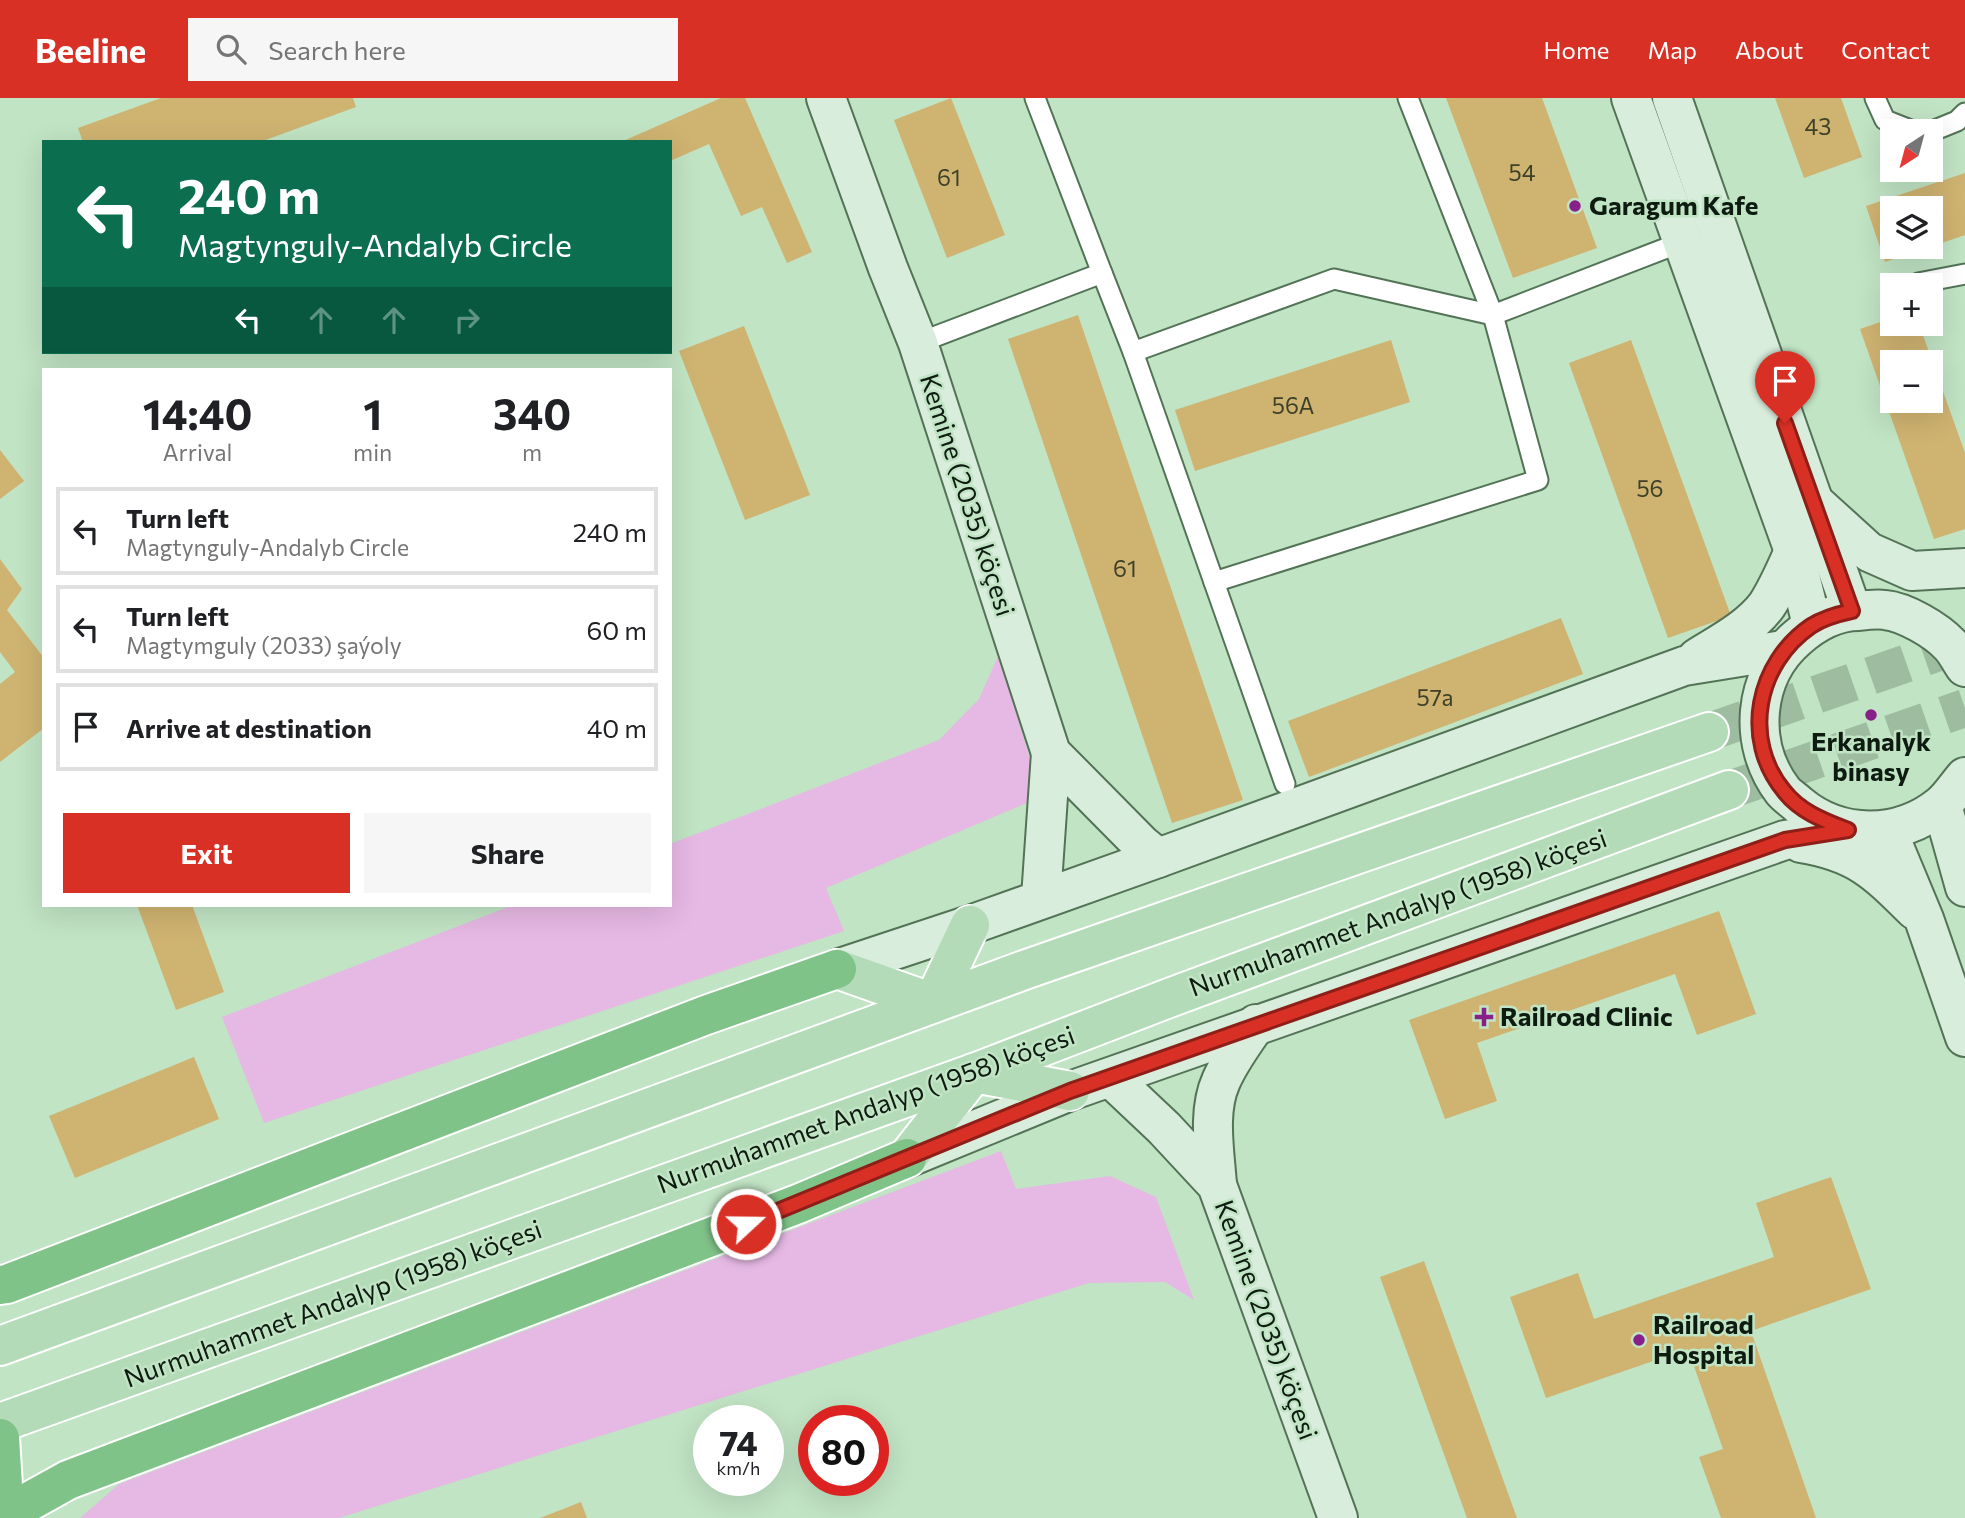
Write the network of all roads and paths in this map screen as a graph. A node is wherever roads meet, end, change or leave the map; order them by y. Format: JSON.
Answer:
{"nodes":[{"id":1,"x":826,"y":98,"type":"edge"},
{"id":2,"x":1035,"y":98,"type":"edge"},
{"id":3,"x":1408,"y":98,"type":"edge"},
{"id":4,"x":1631,"y":98,"type":"edge"},
{"id":5,"x":1672,"y":98,"type":"edge"},
{"id":6,"x":1875,"y":98,"type":"edge"},
{"id":7,"x":1965,"y":113,"type":"edge"},
{"id":8,"x":1885,"y":119,"type":"edge"},
{"id":9,"x":1943,"y":127,"type":"edge"},
{"id":10,"x":1682,"y":242,"type":"junction"},
{"id":11,"x":1102,"y":274,"type":"junction"},
{"id":12,"x":1965,"y":274,"type":"edge"},
{"id":13,"x":1943,"y":278,"type":"edge"},
{"id":14,"x":1493,"y":315,"type":"junction"},
{"id":15,"x":918,"y":343,"type":"junction"},
{"id":16,"x":1133,"y":352,"type":"junction"},
{"id":17,"x":1811,"y":498,"type":"junction"},
{"id":18,"x":1794,"y":551,"type":"junction"},
{"id":19,"x":1965,"y":568,"type":"edge"},
{"id":20,"x":1965,"y":578,"type":"edge"},
{"id":21,"x":1214,"y":582,"type":"junction"},
{"id":22,"x":1870,"y":610,"type":"junction"},
{"id":23,"x":1812,"y":625,"type":"junction"},
{"id":24,"x":1783,"y":650,"type":"junction"},
{"id":25,"x":1684,"y":666,"type":"junction"},
{"id":26,"x":1965,"y":667,"type":"edge"},
{"id":27,"x":1709,"y":732,"type":"tunnel mouth"},
{"id":28,"x":1051,"y":753,"type":"junction"},
{"id":29,"x":1285,"y":783,"type":"dead end"},
{"id":30,"x":1730,"y":790,"type":"tunnel mouth"},
{"id":31,"x":1953,"y":791,"type":"edge"},
{"id":32,"x":1848,"y":830,"type":"junction"},
{"id":33,"x":1887,"y":830,"type":"junction"},
{"id":34,"x":1785,"y":840,"type":"junction"},
{"id":35,"x":1158,"y":858,"type":"junction"},
{"id":36,"x":1965,"y":887,"type":"edge"},
{"id":37,"x":1041,"y":898,"type":"junction"},
{"id":38,"x":1924,"y":919,"type":"junction"},
{"id":39,"x":970,"y":925,"type":"junction"},
{"id":40,"x":837,"y":969,"type":"junction"},
{"id":41,"x":933,"y":1003,"type":"junction"},
{"id":42,"x":1256,"y":1024,"type":"junction"},
{"id":43,"x":1965,"y":1037,"type":"edge"},
{"id":44,"x":974,"y":1073,"type":"junction"},
{"id":45,"x":1111,"y":1078,"type":"junction"},
{"id":46,"x":1070,"y":1091,"type":"junction"},
{"id":47,"x":907,"y":1158,"type":"junction"},
{"id":48,"x":1217,"y":1185,"type":"junction"},
{"id":49,"x":0,"y":1285,"type":"edge"},
{"id":50,"x":0,"y":1346,"type":"edge"},
{"id":51,"x":0,"y":1423,"type":"edge"},
{"id":52,"x":0,"y":1438,"type":"edge"},
{"id":53,"x":5,"y":1516,"type":"edge"},
{"id":54,"x":1338,"y":1518,"type":"edge"}],
"edges":[{"from":1,"to":15,"type":"main road","name":"Kemine (2035) köçesi"},
{"from":2,"to":11,"type":"lane"},
{"from":3,"to":14,"type":"lane"},
{"from":4,"to":10,"type":"main road"},
{"from":5,"to":17,"type":"main road"},
{"from":6,"to":8,"type":"lane"},
{"from":7,"to":9,"type":"lane"},
{"from":10,"to":14,"type":"lane"},
{"from":10,"to":18,"type":"main road"},
{"from":11,"to":15,"type":"lane"},
{"from":11,"to":16,"type":"lane"},
{"from":12,"to":13,"type":"lane"},
{"from":14,"to":16,"type":"lane"},
{"from":14,"to":21,"type":"lane"},
{"from":15,"to":28,"type":"main road","name":"Kemine (2035) köçesi"},
{"from":16,"to":21,"type":"lane"},
{"from":17,"to":19,"type":"main road"},
{"from":17,"to":22,"type":"main road"},
{"from":18,"to":23,"type":"main road"},
{"from":18,"to":25,"type":"main road"},
{"from":20,"to":22,"type":"main road"},
{"from":21,"to":29,"type":"lane"},
{"from":22,"to":23,"type":"main road"},
{"from":22,"to":26,"type":"main road"},
{"from":23,"to":24,"type":"main road"},
{"from":24,"to":25,"type":"main road"},
{"from":24,"to":32,"type":"main road"},
{"from":25,"to":35,"type":"main road"},
{"from":27,"to":41,"type":"main road"},
{"from":28,"to":35,"type":"main road","name":"Kemine (2035) köçesi"},
{"from":28,"to":37,"type":"main road"},
{"from":30,"to":44,"type":"main road","name":"Nurmuhammet Andalyp (1958) köçesi"},
{"from":31,"to":33,"type":"main road"},
{"from":31,"to":36,"type":"main road"},
{"from":32,"to":33,"type":"main road"},
{"from":32,"to":34,"type":"main road"},
{"from":33,"to":38,"type":"main road"},
{"from":34,"to":38,"type":"main road"},
{"from":34,"to":42,"type":"main road"},
{"from":35,"to":37,"type":"main road"},
{"from":37,"to":39,"type":"main road"},
{"from":38,"to":43,"type":"main road"},
{"from":39,"to":40,"type":"main road"},
{"from":39,"to":41,"type":"main road"},
{"from":40,"to":41,"type":"main road"},
{"from":40,"to":49,"type":"highway"},
{"from":41,"to":50,"type":"main road"},
{"from":42,"to":45,"type":"main road"},
{"from":42,"to":48,"type":"main road"},
{"from":44,"to":46,"type":"main road"},
{"from":44,"to":47,"type":"main road"},
{"from":44,"to":51,"type":"main road","name":"Nurmuhammet Andalyp (1958) köçesi"},
{"from":45,"to":46,"type":"main road"},
{"from":45,"to":48,"type":"main road","name":"Kemine (2035) köçesi"},
{"from":46,"to":47,"type":"main road"},
{"from":47,"to":53,"type":"highway"},
{"from":48,"to":54,"type":"main road","name":"Kemine (2035) köçesi"},
{"from":52,"to":53,"type":"highway"}]}
